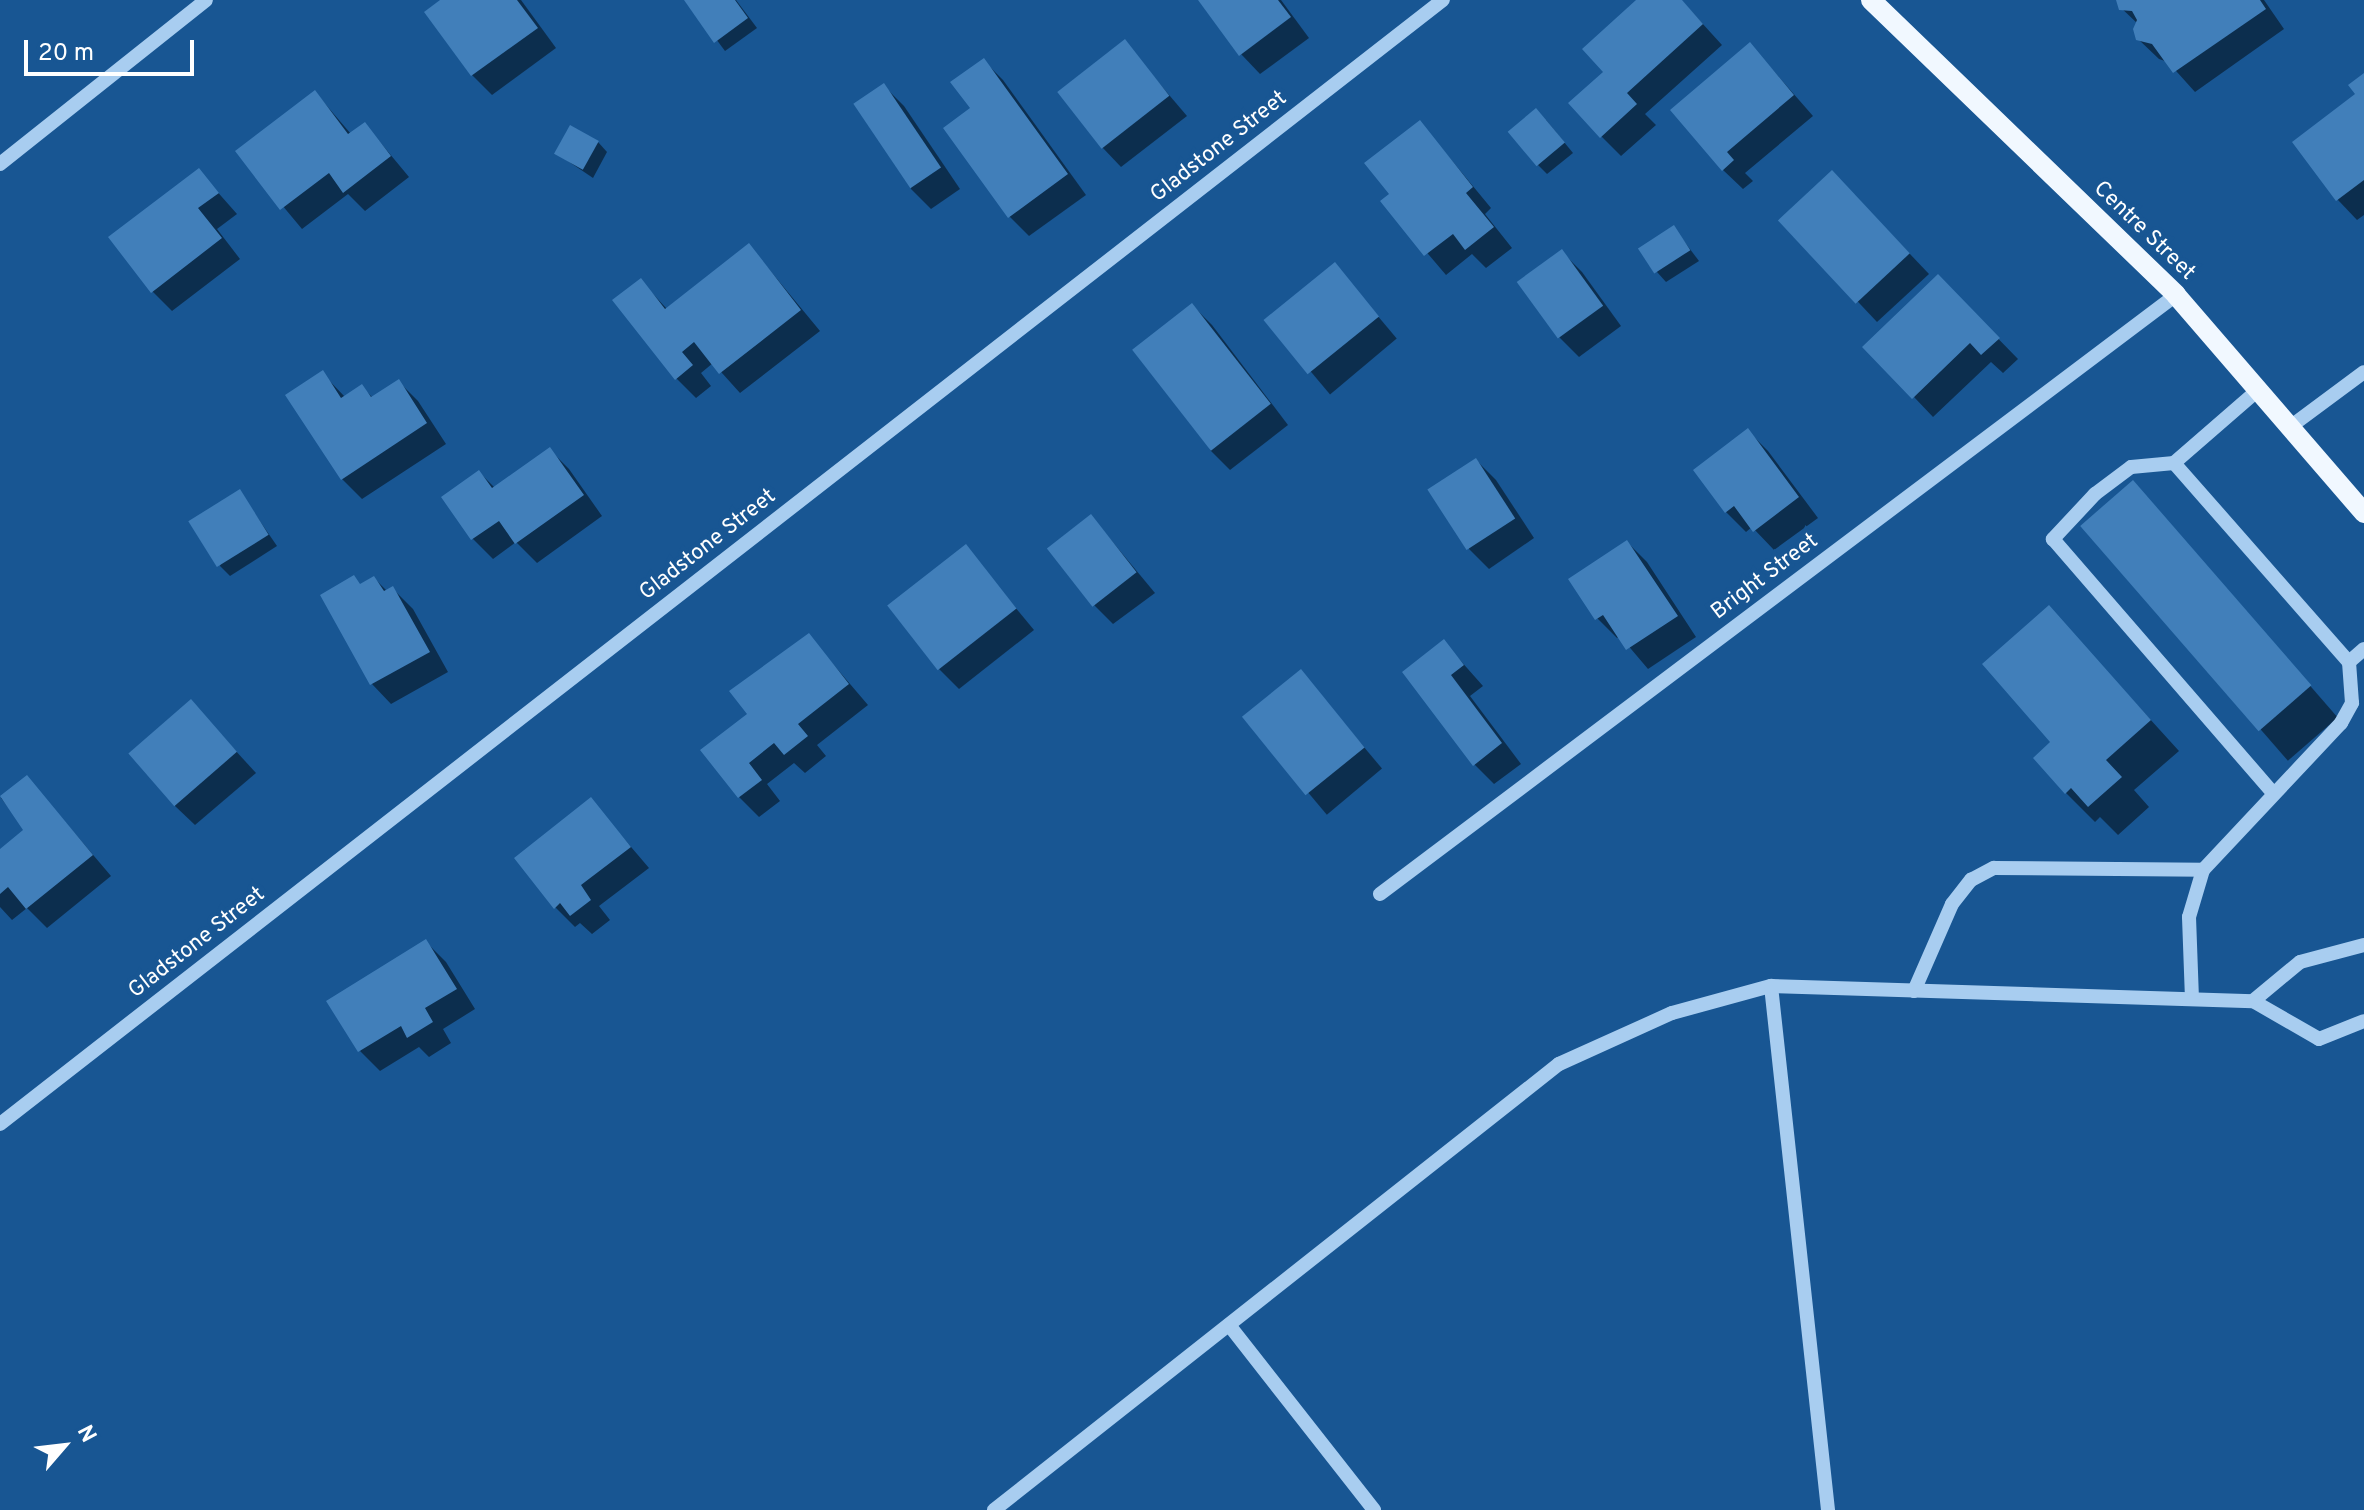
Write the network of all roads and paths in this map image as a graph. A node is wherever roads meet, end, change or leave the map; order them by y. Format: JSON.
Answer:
{"nodes":[{"id":1,"x":206,"y":0,"type":"edge"},
{"id":2,"x":1443,"y":0,"type":"edge"},
{"id":3,"x":1871,"y":0,"type":"edge"},
{"id":4,"x":0,"y":164,"type":"edge"},
{"id":5,"x":2176,"y":295,"type":"junction"},
{"id":6,"x":2364,"y":372,"type":"edge"},
{"id":7,"x":2258,"y":390,"type":"junction"},
{"id":8,"x":2290,"y":427,"type":"junction"},
{"id":9,"x":2174,"y":463,"type":"junction"},
{"id":10,"x":2364,"y":513,"type":"edge"},
{"id":11,"x":2364,"y":649,"type":"edge"},
{"id":12,"x":2349,"y":662,"type":"junction"},
{"id":13,"x":2274,"y":794,"type":"junction"},
{"id":14,"x":2203,"y":870,"type":"junction"},
{"id":15,"x":1380,"y":894,"type":"dead end"},
{"id":16,"x":2364,"y":945,"type":"edge"},
{"id":17,"x":1771,"y":986,"type":"junction"},
{"id":18,"x":1914,"y":991,"type":"junction"},
{"id":19,"x":2192,"y":999,"type":"junction"},
{"id":20,"x":2253,"y":1001,"type":"junction"},
{"id":21,"x":2364,"y":1021,"type":"edge"},
{"id":22,"x":0,"y":1124,"type":"edge"},
{"id":23,"x":1229,"y":1325,"type":"junction"},
{"id":24,"x":994,"y":1510,"type":"edge"},
{"id":25,"x":1374,"y":1510,"type":"edge"},
{"id":26,"x":1828,"y":1510,"type":"edge"}],
"edges":[{"from":1,"to":4,"type":"street"},
{"from":2,"to":22,"type":"street","name":"Gladstone Street"},
{"from":3,"to":5,"type":"main road","name":"Centre Street"},
{"from":5,"to":7,"type":"main road","name":"Centre Street"},
{"from":5,"to":15,"type":"street","name":"Bright Street"},
{"from":6,"to":8,"type":"street"},
{"from":7,"to":8,"type":"main road","name":"Centre Street"},
{"from":7,"to":9,"type":"street"},
{"from":8,"to":10,"type":"main road","name":"Centre Street"},
{"from":9,"to":12,"type":"street"},
{"from":9,"to":13,"type":"street"},
{"from":11,"to":12,"type":"street"},
{"from":12,"to":13,"type":"street"},
{"from":13,"to":14,"type":"street"},
{"from":14,"to":18,"type":"street"},
{"from":14,"to":19,"type":"street"},
{"from":16,"to":20,"type":"street"},
{"from":17,"to":18,"type":"street"},
{"from":17,"to":23,"type":"street"},
{"from":17,"to":26,"type":"street"},
{"from":18,"to":19,"type":"street"},
{"from":19,"to":20,"type":"street"},
{"from":20,"to":21,"type":"street"},
{"from":23,"to":24,"type":"street"},
{"from":23,"to":25,"type":"street"}]}
